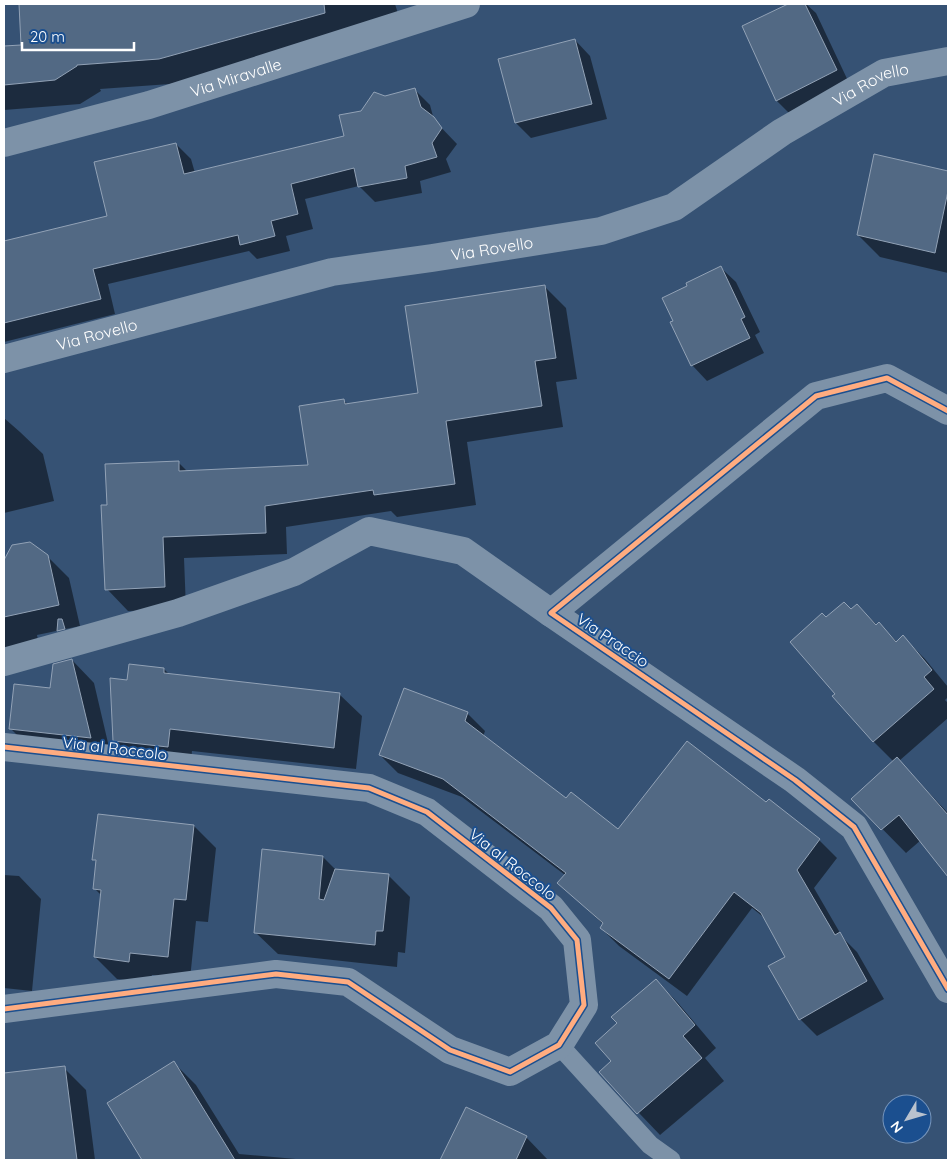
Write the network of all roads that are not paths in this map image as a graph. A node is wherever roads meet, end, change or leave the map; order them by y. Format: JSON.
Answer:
{"nodes":[{"id":1,"x":466,"y":4,"type":"edge"},
{"id":2,"x":948,"y":61,"type":"edge"},
{"id":3,"x":4,"y":144,"type":"edge"},
{"id":4,"x":4,"y":359,"type":"edge"},
{"id":5,"x":948,"y":411,"type":"edge"},
{"id":6,"x":551,"y":613,"type":"junction"},
{"id":7,"x":4,"y":662,"type":"edge"},
{"id":8,"x":4,"y":747,"type":"edge"},
{"id":9,"x":948,"y":989,"type":"edge"},
{"id":10,"x":4,"y":1009,"type":"edge"},
{"id":11,"x":559,"y":1045,"type":"junction"},
{"id":12,"x":671,"y":1160,"type":"edge"}],
"edges":[{"from":1,"to":3,"type":"street","name":"Via Miravalle"},
{"from":2,"to":4,"type":"street","name":"Via Rovello"},
{"from":5,"to":6,"type":"street","name":"Via Praccio"},
{"from":6,"to":7,"type":"street"},
{"from":6,"to":9,"type":"street","name":"Via Praccio"},
{"from":8,"to":11,"type":"street","name":"Via al Roccolo"},
{"from":10,"to":11,"type":"street","name":"Via al Roccolo"},
{"from":11,"to":12,"type":"lane"}]}
